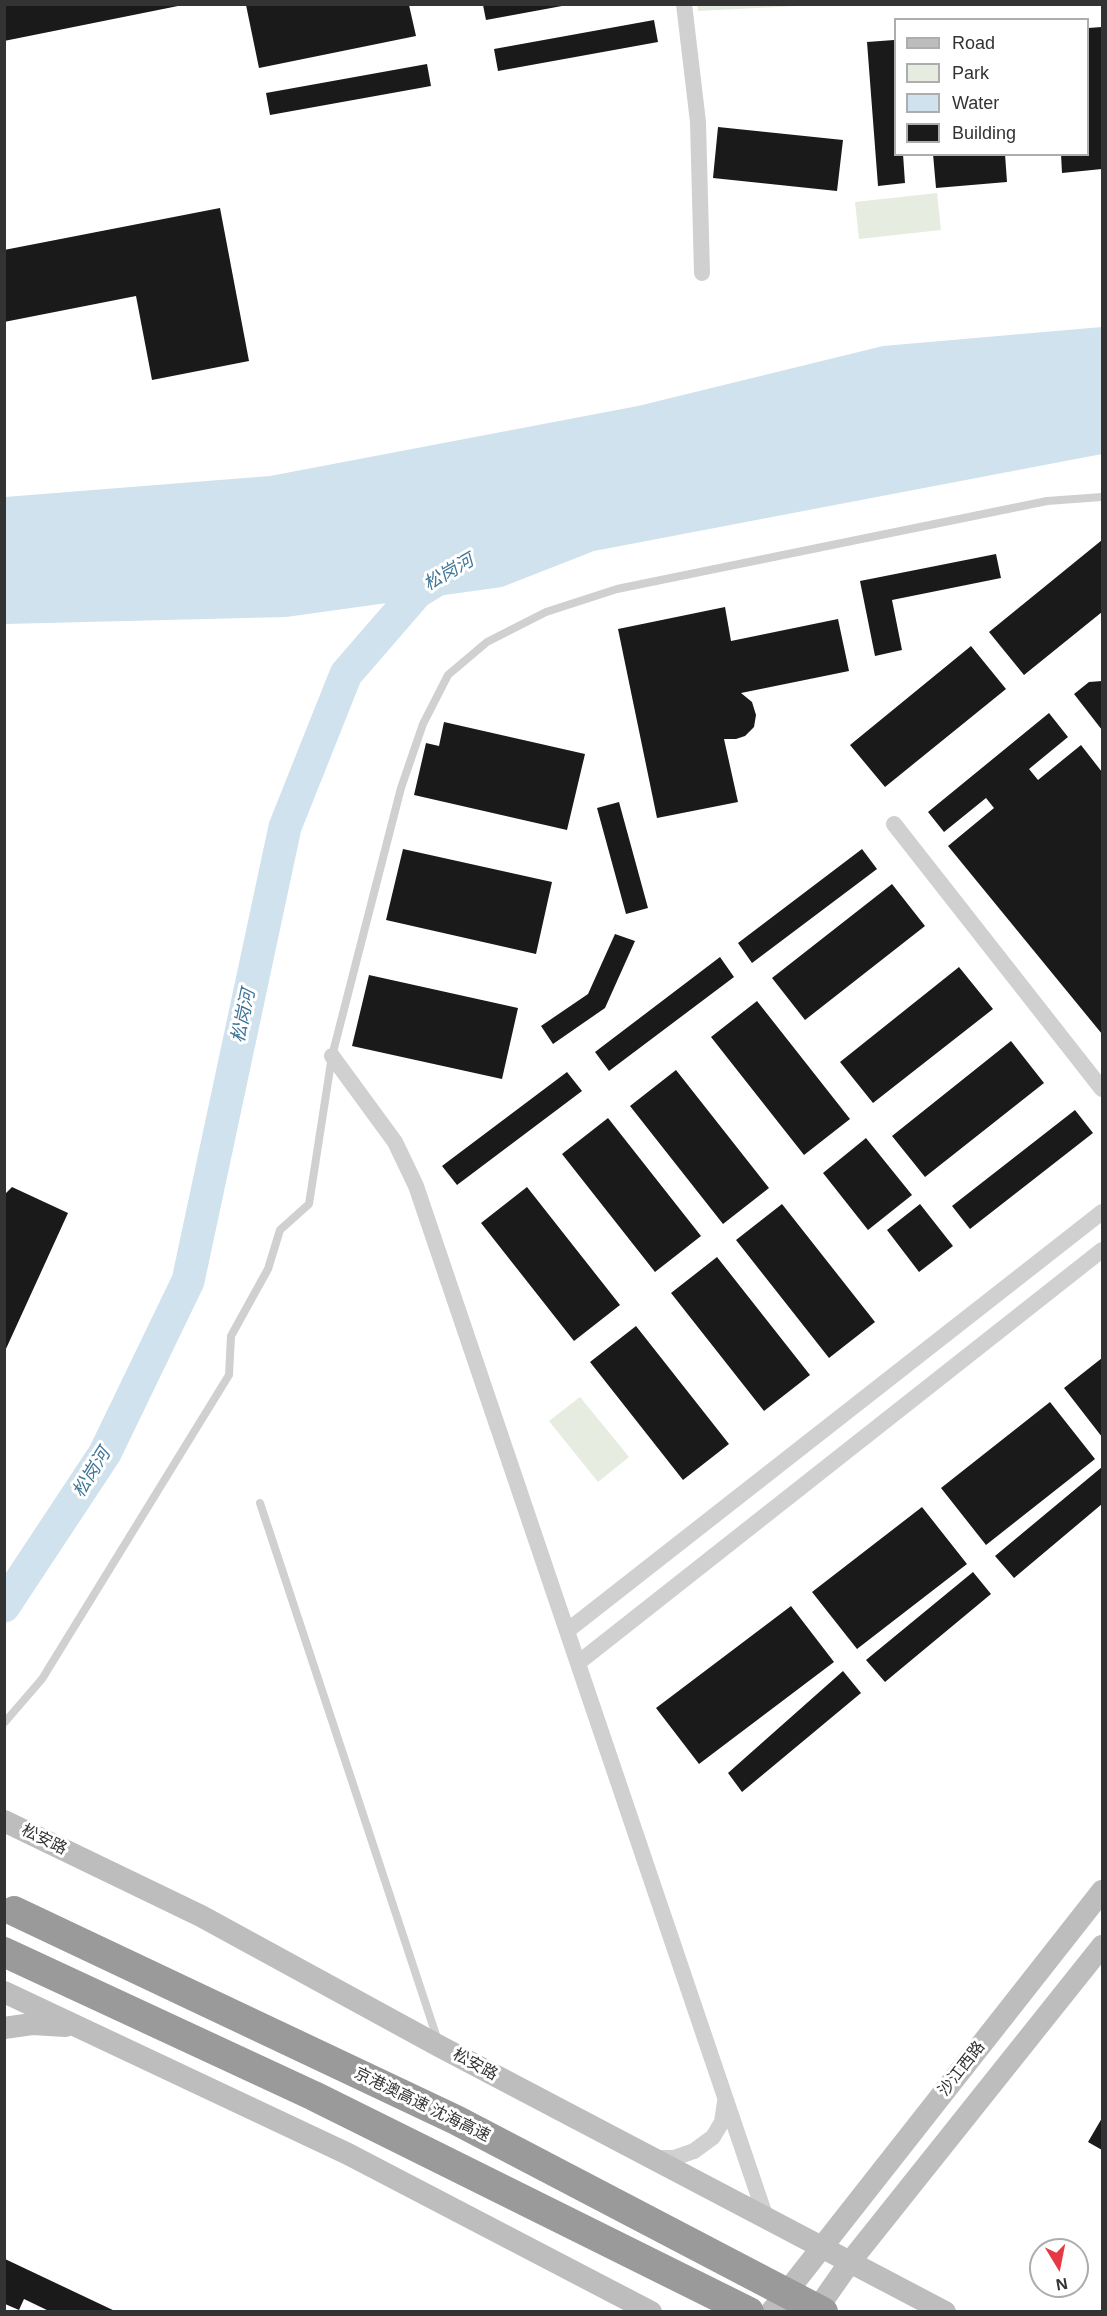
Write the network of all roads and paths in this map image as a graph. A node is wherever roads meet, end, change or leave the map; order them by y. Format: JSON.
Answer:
{"nodes":[{"id":1,"x":684,"y":4,"type":"edge"},
{"id":2,"x":702,"y":273,"type":"dead end"},
{"id":3,"x":1102,"y":497,"type":"edge"},
{"id":4,"x":894,"y":824,"type":"dead end"},
{"id":5,"x":332,"y":1056,"type":"junction"},
{"id":6,"x":1102,"y":1089,"type":"edge"},
{"id":7,"x":1102,"y":1212,"type":"edge"},
{"id":8,"x":1102,"y":1250,"type":"edge"},
{"id":9,"x":260,"y":1503,"type":"dead end"},
{"id":10,"x":567,"y":1631,"type":"junction"},
{"id":11,"x":578,"y":1663,"type":"junction"},
{"id":12,"x":4,"y":1723,"type":"edge"},
{"id":13,"x":4,"y":1821,"type":"edge"},
{"id":14,"x":1102,"y":1891,"type":"edge"},
{"id":15,"x":14,"y":1911,"type":"dead end"},
{"id":16,"x":1102,"y":1946,"type":"edge"},
{"id":17,"x":4,"y":1952,"type":"edge"},
{"id":18,"x":4,"y":1992,"type":"edge"},
{"id":19,"x":77,"y":2027,"type":"junction"},
{"id":20,"x":4,"y":2028,"type":"edge"},
{"id":21,"x":439,"y":2046,"type":"junction"},
{"id":22,"x":726,"y":2098,"type":"junction"},
{"id":23,"x":652,"y":2158,"type":"junction"},
{"id":24,"x":766,"y":2218,"type":"junction"},
{"id":25,"x":822,"y":2247,"type":"junction"},
{"id":26,"x":850,"y":2262,"type":"junction"},
{"id":27,"x":651,"y":2312,"type":"edge"},
{"id":28,"x":749,"y":2312,"type":"edge"},
{"id":29,"x":771,"y":2312,"type":"edge"},
{"id":30,"x":815,"y":2312,"type":"edge"},
{"id":31,"x":823,"y":2312,"type":"edge"},
{"id":32,"x":945,"y":2312,"type":"edge"}],
"edges":[{"from":1,"to":2,"type":"street"},
{"from":3,"to":5,"type":"lane"},
{"from":4,"to":6,"type":"street"},
{"from":5,"to":10,"type":"street"},
{"from":5,"to":12,"type":"lane"},
{"from":7,"to":10,"type":"street"},
{"from":8,"to":11,"type":"street"},
{"from":9,"to":21,"type":"lane"},
{"from":10,"to":11,"type":"street"},
{"from":11,"to":22,"type":"street"},
{"from":13,"to":21,"type":"main road","name":"松安路"},
{"from":14,"to":25,"type":"main road","name":"沙江西路"},
{"from":15,"to":31,"type":"highway","name":"京港澳高速 沈海高速","bridge":true},
{"from":16,"to":26,"type":"main road","name":"沙江西路"},
{"from":17,"to":28,"type":"highway","bridge":true},
{"from":18,"to":19,"type":"main road"},
{"from":19,"to":20,"type":"main road"},
{"from":19,"to":27,"type":"main road"},
{"from":21,"to":23,"type":"main road","name":"松安路"},
{"from":22,"to":23,"type":"street"},
{"from":22,"to":24,"type":"street"},
{"from":23,"to":24,"type":"main road","name":"松安路"},
{"from":24,"to":25,"type":"main road","name":"松安路"},
{"from":25,"to":26,"type":"main road","name":"松安路"},
{"from":25,"to":29,"type":"main road","name":"沙江西路"},
{"from":26,"to":30,"type":"main road","name":"沙江西路"},
{"from":26,"to":32,"type":"main road","name":"松安路"}]}
